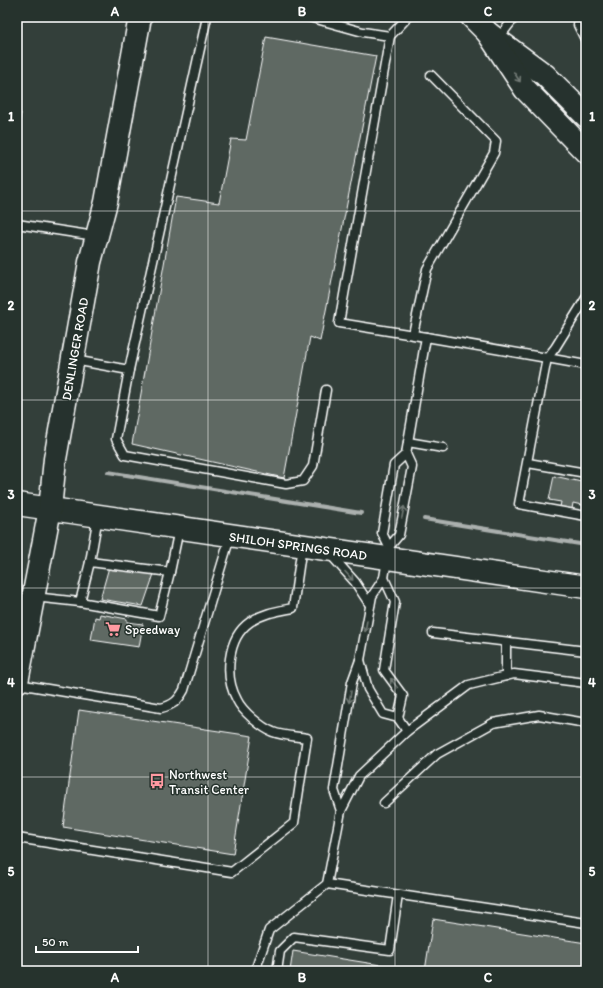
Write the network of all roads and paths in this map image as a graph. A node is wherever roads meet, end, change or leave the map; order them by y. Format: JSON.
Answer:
{"nodes":[{"id":1,"x":140,"y":17,"type":"edge"},
{"id":2,"x":207,"y":17,"type":"edge"},
{"id":3,"x":309,"y":17,"type":"edge"},
{"id":4,"x":408,"y":17,"type":"edge"},
{"id":5,"x":472,"y":17,"type":"edge"},
{"id":6,"x":515,"y":17,"type":"edge"},
{"id":7,"x":579,"y":17,"type":"edge"},
{"id":8,"x":390,"y":36,"type":"junction"},
{"id":9,"x":493,"y":36,"type":"junction"},
{"id":10,"x":586,"y":41,"type":"edge"},
{"id":11,"x":431,"y":75,"type":"dead end"},
{"id":12,"x":533,"y":98,"type":"junction"},
{"id":13,"x":586,"y":116,"type":"edge"},
{"id":14,"x":586,"y":127,"type":"edge"},
{"id":15,"x":586,"y":152,"type":"edge"},
{"id":16,"x":17,"y":224,"type":"edge"},
{"id":17,"x":97,"y":236,"type":"junction"},
{"id":18,"x":586,"y":298,"type":"edge"},
{"id":19,"x":413,"y":334,"type":"junction"},
{"id":20,"x":426,"y":336,"type":"junction"},
{"id":21,"x":547,"y":358,"type":"junction"},
{"id":22,"x":73,"y":360,"type":"junction"},
{"id":23,"x":586,"y":365,"type":"edge"},
{"id":24,"x":129,"y":370,"type":"junction"},
{"id":25,"x":326,"y":390,"type":"dead end"},
{"id":26,"x":408,"y":442,"type":"junction"},
{"id":27,"x":443,"y":448,"type":"dead end"},
{"id":28,"x":406,"y":454,"type":"junction"},
{"id":29,"x":528,"y":463,"type":"junction"},
{"id":30,"x":586,"y":473,"type":"edge"},
{"id":31,"x":17,"y":504,"type":"edge"},
{"id":32,"x":50,"y":509,"type":"junction"},
{"id":33,"x":98,"y":516,"type":"junction"},
{"id":34,"x":586,"y":516,"type":"edge"},
{"id":35,"x":179,"y":528,"type":"junction"},
{"id":36,"x":231,"y":536,"type":"junction"},
{"id":37,"x":302,"y":546,"type":"junction"},
{"id":38,"x":326,"y":549,"type":"junction"},
{"id":39,"x":387,"y":561,"type":"junction"},
{"id":40,"x":90,"y":562,"type":"junction"},
{"id":41,"x":170,"y":572,"type":"junction"},
{"id":42,"x":584,"y":588,"type":"edge"},
{"id":43,"x":34,"y":597,"type":"junction"},
{"id":44,"x":80,"y":602,"type":"junction"},
{"id":45,"x":370,"y":605,"type":"junction"},
{"id":46,"x":432,"y":634,"type":"dead end"},
{"id":47,"x":21,"y":641,"type":"edge"},
{"id":48,"x":506,"y":642,"type":"junction"},
{"id":49,"x":586,"y":651,"type":"edge"},
{"id":50,"x":360,"y":660,"type":"junction"},
{"id":51,"x":506,"y":676,"type":"junction"},
{"id":52,"x":17,"y":683,"type":"edge"},
{"id":53,"x":586,"y":684,"type":"edge"},
{"id":54,"x":398,"y":718,"type":"junction"},
{"id":55,"x":586,"y":723,"type":"edge"},
{"id":56,"x":407,"y":731,"type":"junction"},
{"id":57,"x":384,"y":803,"type":"dead end"},
{"id":58,"x":341,"y":811,"type":"junction"},
{"id":59,"x":17,"y":838,"type":"edge"},
{"id":60,"x":327,"y":884,"type":"junction"},
{"id":61,"x":398,"y":895,"type":"junction"},
{"id":62,"x":586,"y":923,"type":"edge"},
{"id":63,"x":255,"y":971,"type":"edge"},
{"id":64,"x":277,"y":971,"type":"edge"}],
"edges":[{"from":1,"to":17,"type":"main road","name":"DENLINGER ROAD"},
{"from":2,"to":24,"type":"lane"},
{"from":3,"to":8,"type":"lane"},
{"from":4,"to":8,"type":"lane"},
{"from":5,"to":9,"type":"main road"},
{"from":6,"to":9,"type":"lane"},
{"from":7,"to":10,"type":"lane"},
{"from":8,"to":19,"type":"lane"},
{"from":9,"to":12,"type":"main road","one_way":true},
{"from":9,"to":13,"type":"main road"},
{"from":11,"to":19,"type":"lane"},
{"from":12,"to":14,"type":"main road"},
{"from":12,"to":15,"type":"main road"},
{"from":16,"to":17,"type":"lane"},
{"from":17,"to":22,"type":"main road","name":"DENLINGER ROAD"},
{"from":18,"to":21,"type":"lane"},
{"from":19,"to":20,"type":"lane"},
{"from":20,"to":21,"type":"lane"},
{"from":20,"to":26,"type":"lane"},
{"from":21,"to":23,"type":"lane"},
{"from":21,"to":29,"type":"lane"},
{"from":22,"to":24,"type":"lane"},
{"from":22,"to":32,"type":"main road","name":"DENLINGER ROAD"},
{"from":24,"to":25,"type":"lane"},
{"from":26,"to":27,"type":"lane"},
{"from":26,"to":28,"type":"lane"},
{"from":39,"to":28,"type":"lane","one_way":true},
{"from":28,"to":39,"type":"lane"},
{"from":29,"to":30,"type":"lane"},
{"from":29,"to":34,"type":"lane"},
{"from":31,"to":32,"type":"main road","name":"SHILOH SPRINGS ROAD"},
{"from":32,"to":33,"type":"main road","name":"SHILOH SPRINGS ROAD"},
{"from":32,"to":43,"type":"main road","name":"DENLINGER ROAD"},
{"from":33,"to":35,"type":"main road","name":"SHILOH SPRINGS ROAD"},
{"from":33,"to":40,"type":"lane"},
{"from":35,"to":36,"type":"main road","name":"SHILOH SPRINGS ROAD"},
{"from":35,"to":41,"type":"lane"},
{"from":36,"to":37,"type":"main road","name":"SHILOH SPRINGS ROAD"},
{"from":36,"to":52,"type":"lane"},
{"from":37,"to":38,"type":"main road","name":"SHILOH SPRINGS ROAD"},
{"from":37,"to":59,"type":"lane"},
{"from":38,"to":39,"type":"main road","name":"SHILOH SPRINGS ROAD"},
{"from":38,"to":45,"type":"lane","one_way":true},
{"from":39,"to":42,"type":"main road","name":"SHILOH SPRINGS ROAD"},
{"from":39,"to":45,"type":"lane"},
{"from":54,"to":39,"type":"lane","one_way":true},
{"from":40,"to":41,"type":"lane"},
{"from":40,"to":44,"type":"lane"},
{"from":41,"to":44,"type":"lane"},
{"from":43,"to":44,"type":"lane"},
{"from":43,"to":47,"type":"main road","name":"DENLINGER ROAD"},
{"from":45,"to":50,"type":"lane","one_way":true},
{"from":46,"to":48,"type":"lane"},
{"from":47,"to":52,"type":"main road","name":"DENLINGER ROAD"},
{"from":48,"to":49,"type":"lane"},
{"from":48,"to":51,"type":"lane"},
{"from":50,"to":54,"type":"lane"},
{"from":50,"to":58,"type":"lane","one_way":true},
{"from":51,"to":53,"type":"lane"},
{"from":51,"to":56,"type":"lane"},
{"from":54,"to":56,"type":"lane"},
{"from":55,"to":57,"type":"lane"},
{"from":56,"to":58,"type":"lane"},
{"from":58,"to":60,"type":"lane"},
{"from":60,"to":61,"type":"lane"},
{"from":60,"to":63,"type":"lane"},
{"from":61,"to":62,"type":"lane"},
{"from":61,"to":64,"type":"lane"}]}
